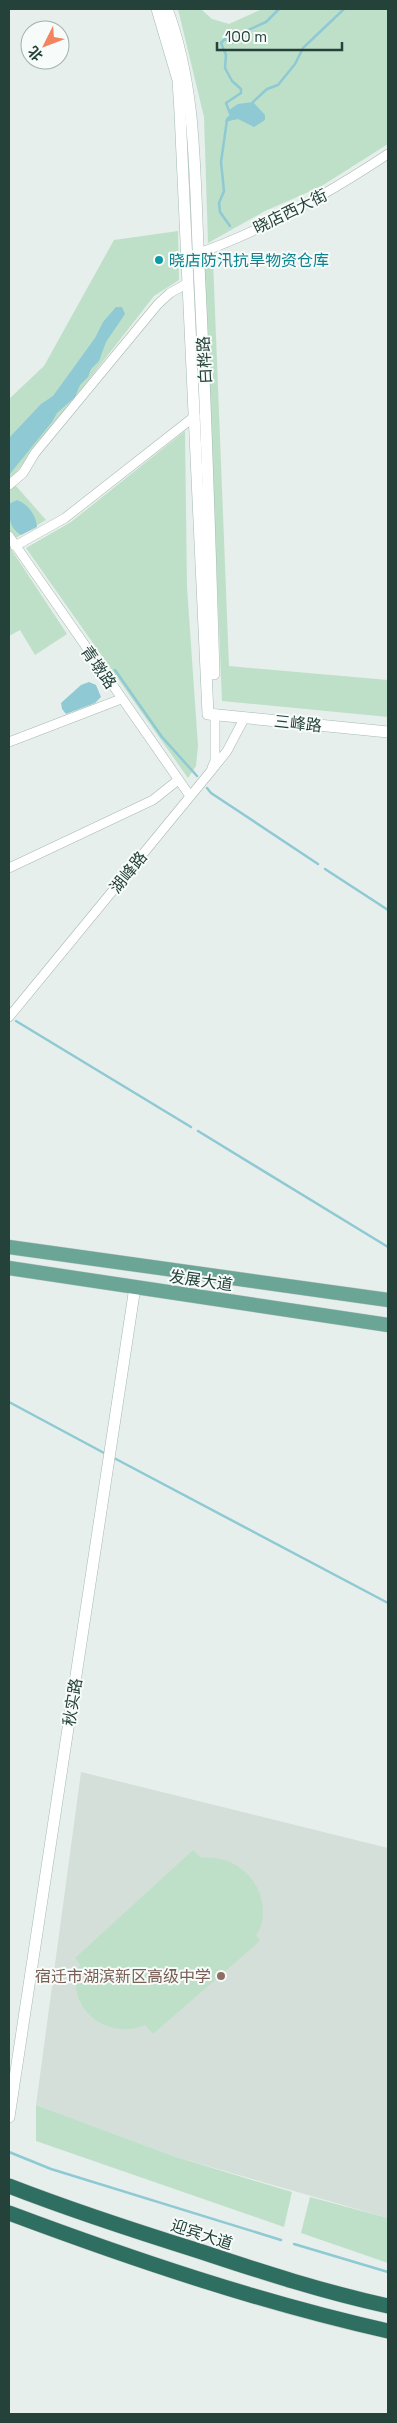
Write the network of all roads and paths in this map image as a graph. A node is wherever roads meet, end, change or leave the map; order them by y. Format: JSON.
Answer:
{"nodes":[{"id":1,"x":157,"y":9,"type":"edge"},
{"id":2,"x":167,"y":9,"type":"edge"},
{"id":3,"x":388,"y":154,"type":"edge"},
{"id":4,"x":198,"y":253,"type":"junction"},
{"id":5,"x":186,"y":257,"type":"junction"},
{"id":6,"x":188,"y":283,"type":"junction"},
{"id":7,"x":195,"y":416,"type":"junction"},
{"id":8,"x":9,"y":485,"type":"edge"},
{"id":9,"x":9,"y":536,"type":"edge"},
{"id":10,"x":15,"y":546,"type":"junction"},
{"id":11,"x":121,"y":699,"type":"junction"},
{"id":12,"x":211,"y":714,"type":"junction"},
{"id":13,"x":245,"y":717,"type":"junction"},
{"id":14,"x":388,"y":732,"type":"edge"},
{"id":15,"x":9,"y":742,"type":"edge"},
{"id":16,"x":212,"y":771,"type":"junction"},
{"id":17,"x":178,"y":780,"type":"junction"},
{"id":18,"x":190,"y":796,"type":"junction"},
{"id":19,"x":9,"y":868,"type":"edge"},
{"id":20,"x":9,"y":1017,"type":"edge"},
{"id":21,"x":9,"y":1247,"type":"edge"},
{"id":22,"x":9,"y":1268,"type":"edge"},
{"id":23,"x":135,"y":1287,"type":"junction"},
{"id":24,"x":388,"y":1300,"type":"edge"},
{"id":25,"x":388,"y":1325,"type":"edge"},
{"id":26,"x":9,"y":2117,"type":"edge"},
{"id":27,"x":9,"y":2186,"type":"edge"},
{"id":28,"x":9,"y":2213,"type":"edge"},
{"id":29,"x":388,"y":2306,"type":"edge"},
{"id":30,"x":388,"y":2331,"type":"edge"}],
"edges":[{"from":1,"to":5,"type":"street","name":"白桦路"},
{"from":2,"to":4,"type":"street","name":"白桦路"},
{"from":3,"to":4,"type":"street","name":"晓店西大街"},
{"from":4,"to":5,"type":"street","name":"晓店西大街"},
{"from":4,"to":12,"type":"street","name":"白桦路"},
{"from":5,"to":6,"type":"street","name":"白桦路"},
{"from":6,"to":7,"type":"street","name":"白桦路"},
{"from":6,"to":8,"type":"street"},
{"from":7,"to":10,"type":"street"},
{"from":7,"to":12,"type":"street","name":"白桦路"},
{"from":9,"to":10,"type":"street","name":"青墩路"},
{"from":10,"to":11,"type":"street","name":"青墩路"},
{"from":11,"to":15,"type":"street"},
{"from":11,"to":17,"type":"street","name":"青墩路"},
{"from":12,"to":13,"type":"street","name":"三峰路"},
{"from":12,"to":16,"type":"street"},
{"from":13,"to":14,"type":"street","name":"三峰路"},
{"from":13,"to":16,"type":"street","name":"湖峰路"},
{"from":16,"to":18,"type":"street","name":"湖峰路"},
{"from":17,"to":18,"type":"street","name":"青墩路"},
{"from":17,"to":19,"type":"street"},
{"from":18,"to":20,"type":"street","name":"湖峰路"},
{"from":21,"to":24,"type":"main road","name":"发展大道"},
{"from":22,"to":23,"type":"main road","name":"发展大道"},
{"from":23,"to":25,"type":"main road","name":"发展大道"},
{"from":23,"to":26,"type":"street","name":"秋实路"},
{"from":27,"to":29,"type":"highway","name":"迎宾大道"},
{"from":28,"to":30,"type":"highway"}]}
